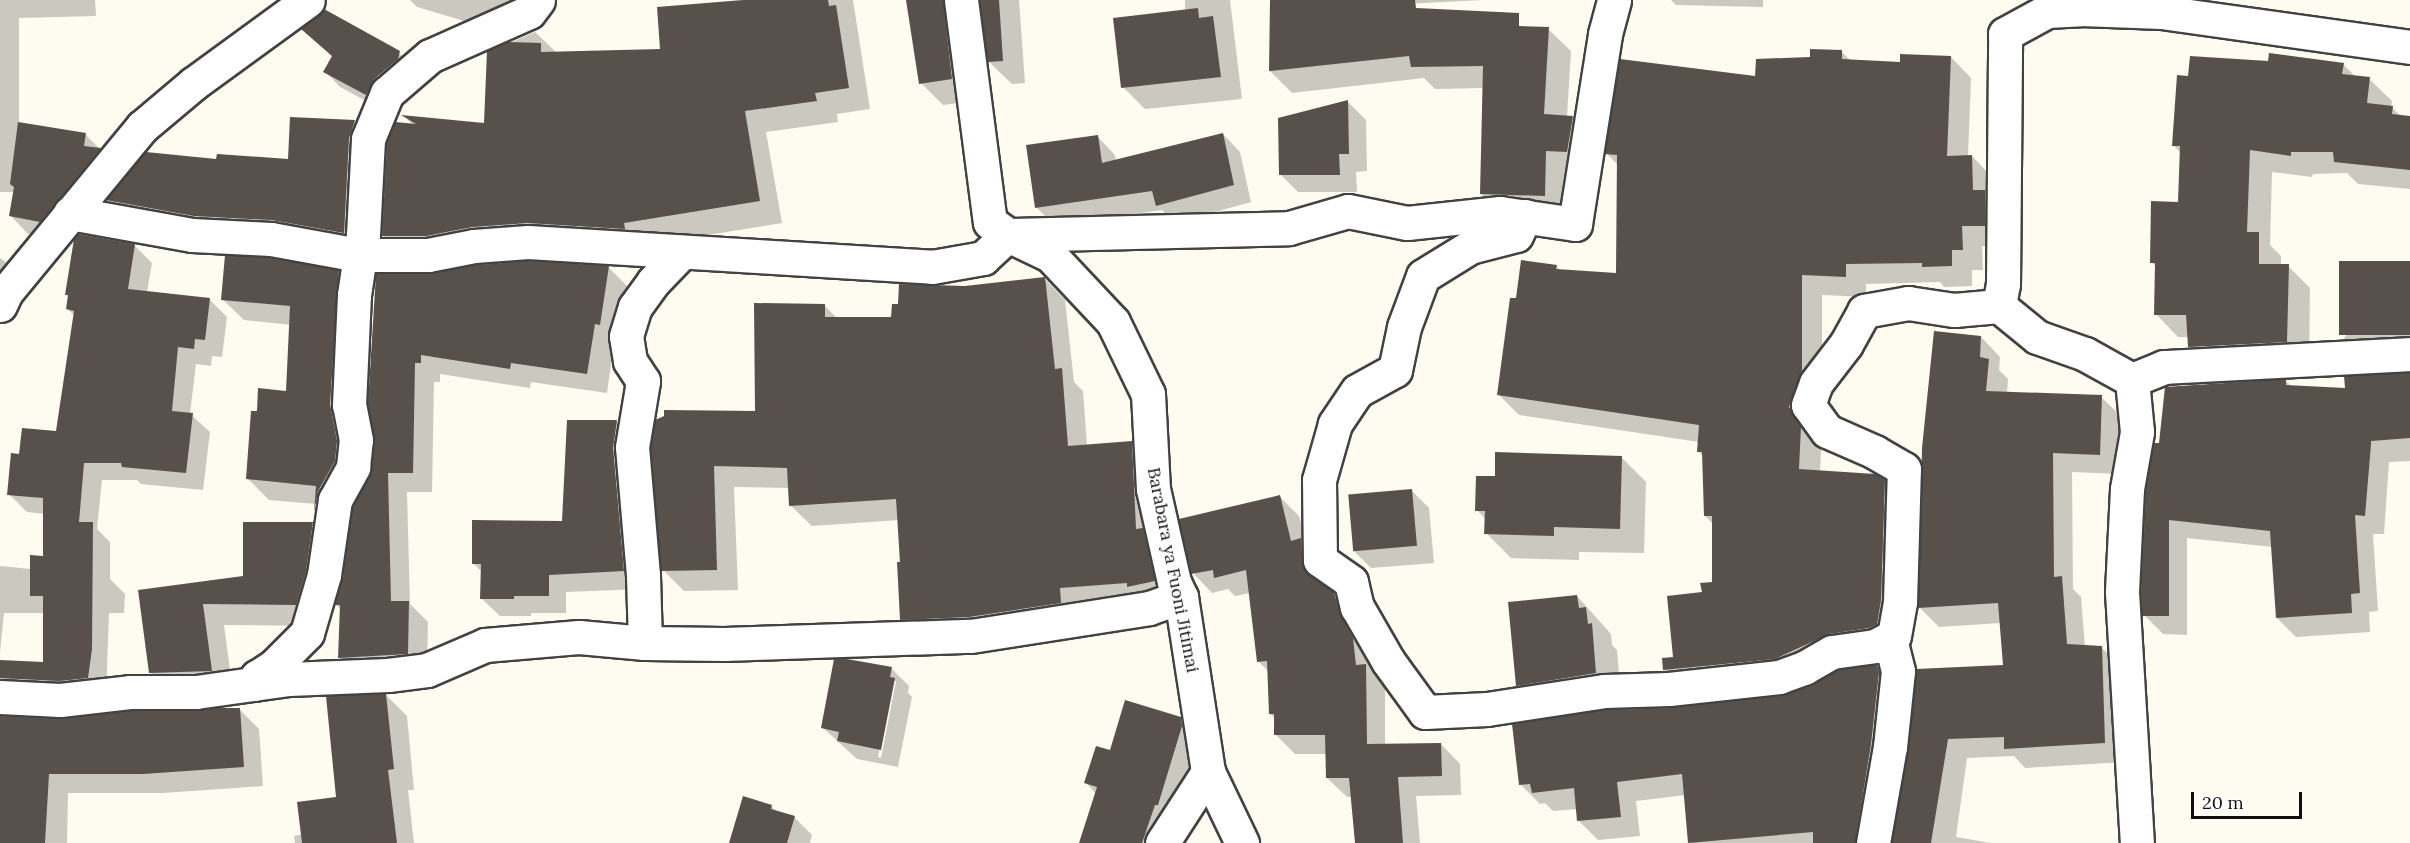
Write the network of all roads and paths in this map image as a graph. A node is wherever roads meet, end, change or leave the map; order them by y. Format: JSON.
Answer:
{"nodes":[{"id":1,"x":308,"y":0,"type":"edge"},
{"id":2,"x":538,"y":0,"type":"edge"},
{"id":3,"x":961,"y":0,"type":"edge"},
{"id":4,"x":1614,"y":0,"type":"edge"},
{"id":5,"x":2162,"y":6,"type":"edge"},
{"id":6,"x":2410,"y":47,"type":"edge"},
{"id":7,"x":70,"y":213,"type":"junction"},
{"id":8,"x":1525,"y":216,"type":"junction"},
{"id":9,"x":1008,"y":236,"type":"junction"},
{"id":10,"x":682,"y":252,"type":"junction"},
{"id":11,"x":359,"y":255,"type":"junction"},
{"id":12,"x":0,"y":305,"type":"edge"},
{"id":13,"x":1999,"y":306,"type":"junction"},
{"id":14,"x":2410,"y":354,"type":"edge"},
{"id":15,"x":2132,"y":380,"type":"junction"},
{"id":16,"x":1181,"y":597,"type":"junction"},
{"id":17,"x":1890,"y":639,"type":"junction"},
{"id":18,"x":645,"y":643,"type":"junction"},
{"id":19,"x":254,"y":684,"type":"junction"},
{"id":20,"x":0,"y":697,"type":"edge"},
{"id":21,"x":1208,"y":772,"type":"junction"},
{"id":22,"x":1162,"y":843,"type":"edge"},
{"id":23,"x":1242,"y":843,"type":"edge"},
{"id":24,"x":1873,"y":843,"type":"edge"},
{"id":25,"x":2137,"y":843,"type":"edge"}],
"edges":[{"from":1,"to":7,"type":"street"},
{"from":2,"to":11,"type":"street"},
{"from":3,"to":9,"type":"street","name":"Barabara ya Fuoni Jitimai"},
{"from":4,"to":8,"type":"street"},
{"from":5,"to":6,"type":"street"},
{"from":5,"to":13,"type":"street"},
{"from":7,"to":11,"type":"street"},
{"from":7,"to":12,"type":"street"},
{"from":8,"to":9,"type":"street"},
{"from":8,"to":17,"type":"street"},
{"from":9,"to":10,"type":"street"},
{"from":9,"to":16,"type":"street","name":"Barabara ya Fuoni Jitimai"},
{"from":10,"to":11,"type":"street"},
{"from":10,"to":18,"type":"street"},
{"from":11,"to":19,"type":"street"},
{"from":13,"to":15,"type":"street"},
{"from":13,"to":17,"type":"street"},
{"from":14,"to":15,"type":"street"},
{"from":15,"to":25,"type":"street"},
{"from":16,"to":18,"type":"street"},
{"from":16,"to":21,"type":"street","name":"Barabara ya Fuoni Jitimai"},
{"from":17,"to":24,"type":"street"},
{"from":18,"to":19,"type":"street"},
{"from":19,"to":20,"type":"street"},
{"from":21,"to":22,"type":"street"},
{"from":21,"to":23,"type":"street","name":"Barabara ya Fuoni Jitimai"}]}
